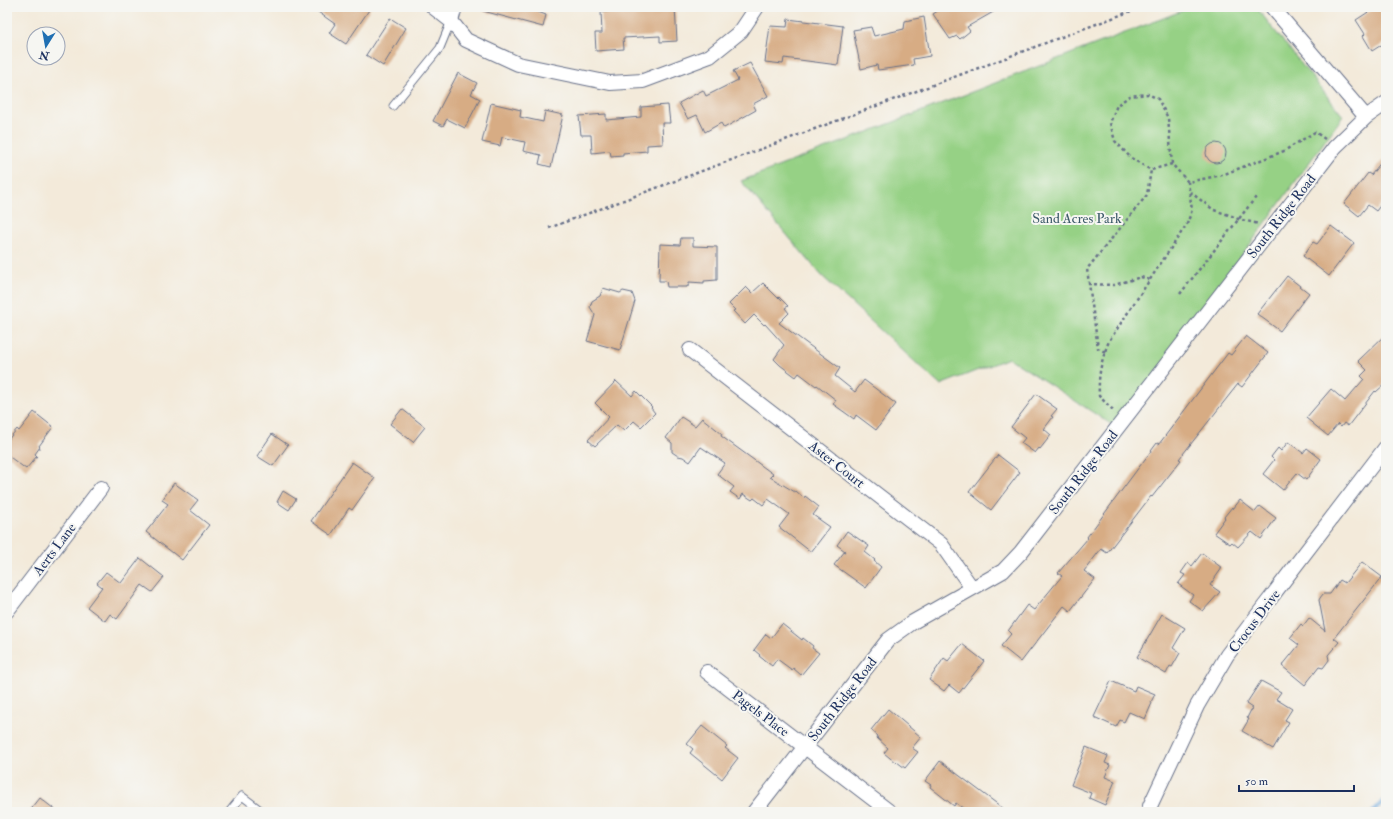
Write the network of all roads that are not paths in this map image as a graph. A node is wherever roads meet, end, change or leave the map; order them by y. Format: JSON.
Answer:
{"nodes":[{"id":1,"x":433,"y":7,"type":"edge"},
{"id":2,"x":455,"y":7,"type":"edge"},
{"id":3,"x":756,"y":7,"type":"edge"},
{"id":4,"x":1272,"y":7,"type":"edge"},
{"id":5,"x":451,"y":21,"type":"junction"},
{"id":6,"x":1386,"y":103,"type":"edge"},
{"id":7,"x":393,"y":106,"type":"dead end"},
{"id":8,"x":1366,"y":117,"type":"junction"},
{"id":9,"x":690,"y":350,"type":"dead end"},
{"id":10,"x":1386,"y":447,"type":"edge"},
{"id":11,"x":101,"y":488,"type":"dead end"},
{"id":12,"x":972,"y":588,"type":"junction"},
{"id":13,"x":7,"y":611,"type":"edge"},
{"id":14,"x":707,"y":672,"type":"dead end"},
{"id":15,"x":805,"y":747,"type":"junction"},
{"id":16,"x":229,"y":812,"type":"edge"},
{"id":17,"x":263,"y":812,"type":"edge"},
{"id":18,"x":754,"y":812,"type":"edge"},
{"id":19,"x":890,"y":812,"type":"edge"},
{"id":20,"x":1149,"y":812,"type":"edge"}],
"edges":[{"from":1,"to":5,"type":"street"},
{"from":2,"to":5,"type":"street"},
{"from":3,"to":5,"type":"street"},
{"from":4,"to":8,"type":"street"},
{"from":5,"to":7,"type":"lane"},
{"from":6,"to":8,"type":"street","name":"South Ridge Road"},
{"from":8,"to":12,"type":"street","name":"South Ridge Road"},
{"from":9,"to":12,"type":"street","name":"Aster Court"},
{"from":10,"to":20,"type":"street","name":"Crocus Drive"},
{"from":11,"to":13,"type":"street","name":"Aerts Lane"},
{"from":12,"to":15,"type":"street","name":"South Ridge Road"},
{"from":14,"to":15,"type":"street","name":"Pagels Place"},
{"from":15,"to":18,"type":"street","name":"South Ridge Road"},
{"from":15,"to":19,"type":"street","name":"Pagels Place"},
{"from":16,"to":17,"type":"lane"}]}
